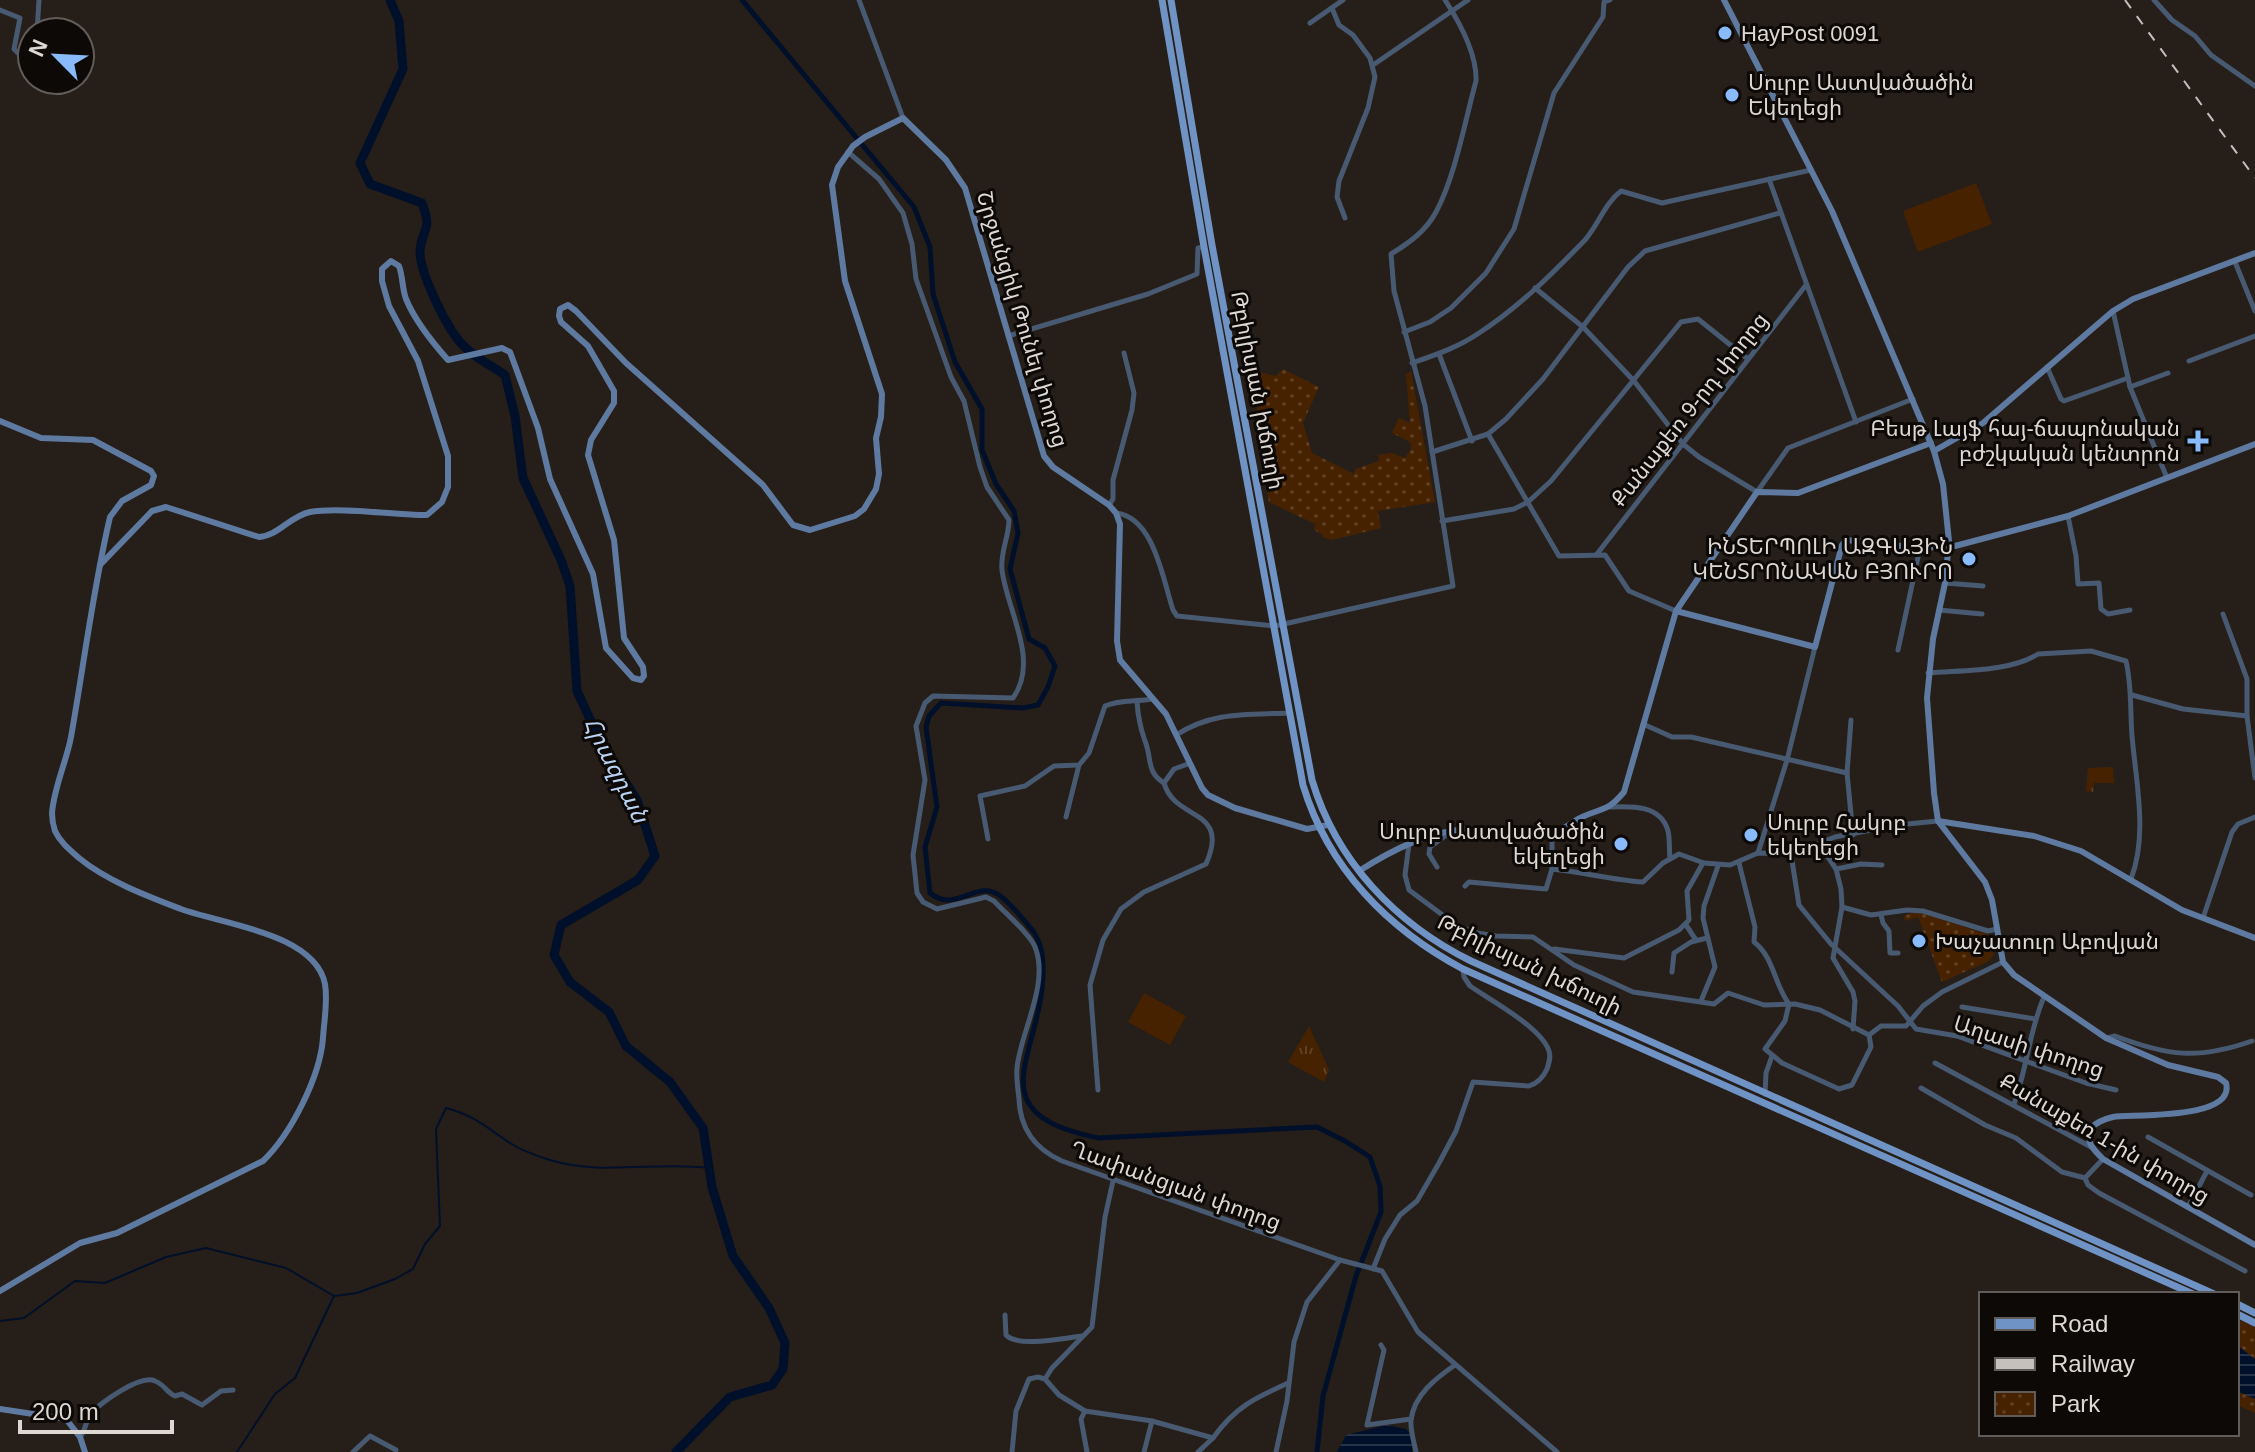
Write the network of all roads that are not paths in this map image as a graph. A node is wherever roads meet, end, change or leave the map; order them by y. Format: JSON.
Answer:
{"nodes":[{"id":1,"x":859,"y":0,"type":"edge"},
{"id":2,"x":1162,"y":0,"type":"edge"},
{"id":3,"x":1171,"y":0,"type":"edge"},
{"id":4,"x":1343,"y":0,"type":"edge"},
{"id":5,"x":1445,"y":0,"type":"edge"},
{"id":6,"x":1468,"y":0,"type":"edge"},
{"id":7,"x":1610,"y":0,"type":"edge"},
{"id":8,"x":1724,"y":0,"type":"edge"},
{"id":9,"x":2154,"y":0,"type":"edge"},
{"id":10,"x":1332,"y":8,"type":"junction"},
{"id":11,"x":1452,"y":11,"type":"junction"},
{"id":12,"x":1310,"y":23,"type":"dead end"},
{"id":13,"x":1373,"y":66,"type":"junction"},
{"id":14,"x":2255,"y":86,"type":"edge"},
{"id":15,"x":903,"y":118,"type":"junction"},
{"id":16,"x":850,"y":149,"type":"junction"},
{"id":17,"x":1811,"y":170,"type":"junction"},
{"id":18,"x":1769,"y":179,"type":"junction"},
{"id":19,"x":1780,"y":213,"type":"junction"},
{"id":20,"x":1345,"y":218,"type":"dead end"},
{"id":21,"x":1204,"y":247,"type":"junction"},
{"id":22,"x":2255,"y":253,"type":"edge"},
{"id":23,"x":2235,"y":262,"type":"junction"},
{"id":24,"x":1806,"y":285,"type":"junction"},
{"id":25,"x":1535,"y":288,"type":"junction"},
{"id":26,"x":2113,"y":311,"type":"junction"},
{"id":27,"x":2255,"y":311,"type":"edge"},
{"id":28,"x":1583,"y":327,"type":"junction"},
{"id":29,"x":1404,"y":332,"type":"junction"},
{"id":30,"x":1008,"y":336,"type":"junction"},
{"id":31,"x":2255,"y":336,"type":"edge"},
{"id":32,"x":1124,"y":353,"type":"dead end"},
{"id":33,"x":1439,"y":354,"type":"junction"},
{"id":34,"x":1748,"y":359,"type":"junction"},
{"id":35,"x":2189,"y":361,"type":"dead end"},
{"id":36,"x":1412,"y":363,"type":"junction"},
{"id":37,"x":2047,"y":367,"type":"junction"},
{"id":38,"x":2168,"y":373,"type":"dead end"},
{"id":39,"x":2128,"y":378,"type":"junction"},
{"id":40,"x":1634,"y":381,"type":"junction"},
{"id":41,"x":2130,"y":387,"type":"junction"},
{"id":42,"x":1913,"y":399,"type":"junction"},
{"id":43,"x":0,"y":421,"type":"edge"},
{"id":44,"x":1856,"y":422,"type":"junction"},
{"id":45,"x":1488,"y":434,"type":"junction"},
{"id":46,"x":1472,"y":441,"type":"junction"},
{"id":47,"x":1683,"y":444,"type":"junction"},
{"id":48,"x":2255,"y":444,"type":"edge"},
{"id":49,"x":1932,"y":447,"type":"junction"},
{"id":50,"x":1432,"y":452,"type":"junction"},
{"id":51,"x":2167,"y":478,"type":"junction"},
{"id":52,"x":1757,"y":492,"type":"junction"},
{"id":53,"x":1528,"y":502,"type":"junction"},
{"id":54,"x":1109,"y":505,"type":"junction"},
{"id":55,"x":1116,"y":513,"type":"junction"},
{"id":56,"x":2068,"y":516,"type":"junction"},
{"id":57,"x":1442,"y":521,"type":"junction"},
{"id":58,"x":107,"y":533,"type":"junction"},
{"id":59,"x":125,"y":538,"type":"junction"},
{"id":60,"x":1949,"y":547,"type":"junction"},
{"id":61,"x":1920,"y":548,"type":"junction"},
{"id":62,"x":1597,"y":554,"type":"junction"},
{"id":63,"x":100,"y":565,"type":"junction"},
{"id":64,"x":1945,"y":583,"type":"junction"},
{"id":65,"x":1983,"y":586,"type":"dead end"},
{"id":66,"x":1939,"y":610,"type":"junction"},
{"id":67,"x":2130,"y":610,"type":"dead end"},
{"id":68,"x":1676,"y":611,"type":"junction"},
{"id":69,"x":1982,"y":614,"type":"dead end"},
{"id":70,"x":2223,"y":614,"type":"dead end"},
{"id":71,"x":1280,"y":626,"type":"junction"},
{"id":72,"x":1815,"y":647,"type":"junction"},
{"id":73,"x":1898,"y":650,"type":"dead end"},
{"id":74,"x":1928,"y":673,"type":"junction"},
{"id":75,"x":2132,"y":695,"type":"junction"},
{"id":76,"x":1152,"y":699,"type":"junction"},
{"id":77,"x":1137,"y":702,"type":"junction"},
{"id":78,"x":1290,"y":713,"type":"junction"},
{"id":79,"x":2247,"y":716,"type":"junction"},
{"id":80,"x":1851,"y":720,"type":"dead end"},
{"id":81,"x":1643,"y":724,"type":"junction"},
{"id":82,"x":1176,"y":735,"type":"junction"},
{"id":83,"x":1787,"y":760,"type":"junction"},
{"id":84,"x":1188,"y":764,"type":"junction"},
{"id":85,"x":1079,"y":765,"type":"junction"},
{"id":86,"x":1847,"y":773,"type":"junction"},
{"id":87,"x":2255,"y":778,"type":"edge"},
{"id":88,"x":1164,"y":783,"type":"junction"},
{"id":89,"x":1611,"y":807,"type":"junction"},
{"id":90,"x":1066,"y":817,"type":"dead end"},
{"id":91,"x":2255,"y":817,"type":"edge"},
{"id":92,"x":1939,"y":823,"type":"junction"},
{"id":93,"x":1328,"y":825,"type":"junction"},
{"id":94,"x":1319,"y":828,"type":"junction"},
{"id":95,"x":1449,"y":832,"type":"junction"},
{"id":96,"x":1552,"y":834,"type":"junction"},
{"id":97,"x":1853,"y":835,"type":"junction"},
{"id":98,"x":988,"y":839,"type":"dead end"},
{"id":99,"x":1409,"y":844,"type":"junction"},
{"id":100,"x":1820,"y":845,"type":"junction"},
{"id":101,"x":1758,"y":853,"type":"junction"},
{"id":102,"x":1791,"y":854,"type":"junction"},
{"id":103,"x":1670,"y":858,"type":"junction"},
{"id":104,"x":1704,"y":863,"type":"junction"},
{"id":105,"x":1739,"y":863,"type":"junction"},
{"id":106,"x":1718,"y":865,"type":"junction"},
{"id":107,"x":1882,"y":865,"type":"dead end"},
{"id":108,"x":1437,"y":867,"type":"dead end"},
{"id":109,"x":1552,"y":869,"type":"junction"},
{"id":110,"x":1836,"y":869,"type":"junction"},
{"id":111,"x":1359,"y":871,"type":"junction"},
{"id":112,"x":2131,"y":879,"type":"junction"},
{"id":113,"x":1465,"y":886,"type":"dead end"},
{"id":114,"x":1842,"y":907,"type":"junction"},
{"id":115,"x":1881,"y":915,"type":"junction"},
{"id":116,"x":2203,"y":919,"type":"junction"},
{"id":117,"x":1686,"y":925,"type":"junction"},
{"id":118,"x":1997,"y":929,"type":"junction"},
{"id":119,"x":1707,"y":938,"type":"junction"},
{"id":120,"x":2255,"y":939,"type":"edge"},
{"id":121,"x":1696,"y":940,"type":"junction"},
{"id":122,"x":1836,"y":948,"type":"junction"},
{"id":123,"x":1553,"y":949,"type":"junction"},
{"id":124,"x":1898,"y":953,"type":"dead end"},
{"id":125,"x":2003,"y":962,"type":"junction"},
{"id":126,"x":1463,"y":969,"type":"junction"},
{"id":127,"x":1672,"y":972,"type":"dead end"},
{"id":128,"x":2044,"y":997,"type":"junction"},
{"id":129,"x":1701,"y":1001,"type":"junction"},
{"id":130,"x":1789,"y":1004,"type":"junction"},
{"id":131,"x":1962,"y":1007,"type":"dead end"},
{"id":132,"x":2035,"y":1019,"type":"junction"},
{"id":133,"x":1910,"y":1023,"type":"junction"},
{"id":134,"x":1853,"y":1029,"type":"junction"},
{"id":135,"x":1869,"y":1035,"type":"junction"},
{"id":136,"x":2106,"y":1038,"type":"junction"},
{"id":137,"x":2252,"y":1041,"type":"dead end"},
{"id":138,"x":1772,"y":1056,"type":"junction"},
{"id":139,"x":2028,"y":1061,"type":"junction"},
{"id":140,"x":1686,"y":1063,"type":"junction"},
{"id":141,"x":1935,"y":1063,"type":"dead end"},
{"id":142,"x":1921,"y":1088,"type":"dead end"},
{"id":143,"x":1098,"y":1090,"type":"dead end"},
{"id":144,"x":2116,"y":1090,"type":"dead end"},
{"id":145,"x":1765,"y":1094,"type":"junction"},
{"id":146,"x":2014,"y":1104,"type":"junction"},
{"id":147,"x":1783,"y":1106,"type":"junction"},
{"id":148,"x":2148,"y":1137,"type":"dead end"},
{"id":149,"x":2091,"y":1147,"type":"junction"},
{"id":150,"x":2103,"y":1159,"type":"junction"},
{"id":151,"x":2207,"y":1171,"type":"junction"},
{"id":152,"x":2085,"y":1178,"type":"junction"},
{"id":153,"x":1113,"y":1181,"type":"junction"},
{"id":154,"x":2251,"y":1195,"type":"dead end"},
{"id":155,"x":2188,"y":1207,"type":"junction"},
{"id":156,"x":2255,"y":1245,"type":"edge"},
{"id":157,"x":1340,"y":1260,"type":"junction"},
{"id":158,"x":1370,"y":1269,"type":"junction"},
{"id":159,"x":2154,"y":1271,"type":"junction"},
{"id":160,"x":2245,"y":1271,"type":"dead end"},
{"id":161,"x":0,"y":1291,"type":"edge"},
{"id":162,"x":2190,"y":1292,"type":"edge"},
{"id":163,"x":2209,"y":1292,"type":"edge"},
{"id":164,"x":1005,"y":1315,"type":"dead end"},
{"id":165,"x":1084,"y":1336,"type":"junction"},
{"id":166,"x":1381,"y":1345,"type":"dead end"},
{"id":167,"x":1455,"y":1365,"type":"junction"},
{"id":168,"x":1045,"y":1379,"type":"junction"},
{"id":169,"x":1288,"y":1383,"type":"junction"},
{"id":170,"x":233,"y":1390,"type":"dead end"},
{"id":171,"x":0,"y":1409,"type":"edge"},
{"id":172,"x":1085,"y":1411,"type":"junction"},
{"id":173,"x":1411,"y":1419,"type":"junction"},
{"id":174,"x":1152,"y":1421,"type":"junction"},
{"id":175,"x":80,"y":1437,"type":"junction"},
{"id":176,"x":1213,"y":1438,"type":"junction"},
{"id":177,"x":396,"y":1450,"type":"edge"},
{"id":178,"x":85,"y":1452,"type":"edge"},
{"id":179,"x":353,"y":1452,"type":"edge"},
{"id":180,"x":1012,"y":1452,"type":"edge"},
{"id":181,"x":1087,"y":1452,"type":"edge"},
{"id":182,"x":1144,"y":1452,"type":"edge"},
{"id":183,"x":1198,"y":1452,"type":"edge"},
{"id":184,"x":1276,"y":1452,"type":"edge"},
{"id":185,"x":1416,"y":1452,"type":"edge"},
{"id":186,"x":1557,"y":1452,"type":"edge"}],
"edges":[{"from":1,"to":15,"type":"street","name":"Շրջանցիկ Թունել փողոց"},
{"from":2,"to":21,"type":"main road","name":"Թբիլիսյան խճուղի"},
{"from":3,"to":71,"type":"main road","name":"Թբիլիսյան խճուղի"},
{"from":4,"to":10,"type":"street"},
{"from":5,"to":11,"type":"street"},
{"from":6,"to":11,"type":"street"},
{"from":7,"to":29,"type":"street"},
{"from":8,"to":17,"type":"street"},
{"from":9,"to":14,"type":"street"},
{"from":10,"to":12,"type":"street"},
{"from":10,"to":13,"type":"street"},
{"from":11,"to":13,"type":"street"},
{"from":11,"to":29,"type":"street"},
{"from":13,"to":20,"type":"street"},
{"from":15,"to":16,"type":"street"},
{"from":15,"to":30,"type":"street","name":"Շրջանցիկ Թունել փողոց"},
{"from":16,"to":59,"type":"street"},
{"from":16,"to":153,"type":"street","name":"Ղափանցյան փողոց"},
{"from":17,"to":18,"type":"street"},
{"from":17,"to":42,"type":"street"},
{"from":18,"to":19,"type":"street"},
{"from":18,"to":25,"type":"street"},
{"from":19,"to":24,"type":"street"},
{"from":19,"to":28,"type":"street"},
{"from":21,"to":30,"type":"street"},
{"from":21,"to":71,"type":"main road","name":"Թբիլիսյան խճուղի"},
{"from":22,"to":23,"type":"street"},
{"from":23,"to":26,"type":"street"},
{"from":23,"to":27,"type":"street"},
{"from":24,"to":34,"type":"street","name":"Քանաքեռ 9-րդ փողոց"},
{"from":24,"to":44,"type":"street"},
{"from":25,"to":28,"type":"street"},
{"from":25,"to":33,"type":"street"},
{"from":26,"to":37,"type":"street"},
{"from":26,"to":39,"type":"street"},
{"from":28,"to":40,"type":"street"},
{"from":28,"to":45,"type":"street"},
{"from":29,"to":36,"type":"street"},
{"from":30,"to":54,"type":"street","name":"Շրջանցիկ Թունել փողոց"},
{"from":31,"to":35,"type":"street"},
{"from":32,"to":54,"type":"street"},
{"from":33,"to":36,"type":"street"},
{"from":33,"to":46,"type":"street"},
{"from":34,"to":40,"type":"street"},
{"from":34,"to":47,"type":"street","name":"Քանաքեռ 9-րդ փողոց"},
{"from":36,"to":50,"type":"street"},
{"from":37,"to":39,"type":"street"},
{"from":37,"to":49,"type":"street"},
{"from":38,"to":41,"type":"street"},
{"from":39,"to":41,"type":"street"},
{"from":40,"to":47,"type":"street"},
{"from":40,"to":53,"type":"street"},
{"from":41,"to":51,"type":"street"},
{"from":42,"to":44,"type":"street"},
{"from":42,"to":49,"type":"street"},
{"from":43,"to":58,"type":"street"},
{"from":44,"to":52,"type":"street"},
{"from":45,"to":46,"type":"street"},
{"from":45,"to":53,"type":"street"},
{"from":46,"to":50,"type":"street"},
{"from":47,"to":52,"type":"street"},
{"from":47,"to":62,"type":"street","name":"Քանաքեռ 9-րդ փողոց"},
{"from":48,"to":51,"type":"street"},
{"from":49,"to":52,"type":"street"},
{"from":49,"to":60,"type":"street"},
{"from":50,"to":57,"type":"street"},
{"from":51,"to":56,"type":"street"},
{"from":52,"to":68,"type":"street"},
{"from":53,"to":57,"type":"street"},
{"from":53,"to":62,"type":"street"},
{"from":54,"to":55,"type":"street","name":"Շրջանցիկ Թունել փողոց"},
{"from":55,"to":71,"type":"street"},
{"from":55,"to":76,"type":"street"},
{"from":56,"to":60,"type":"street"},
{"from":56,"to":67,"type":"street"},
{"from":57,"to":71,"type":"street"},
{"from":58,"to":59,"type":"street"},
{"from":58,"to":63,"type":"street"},
{"from":59,"to":63,"type":"street"},
{"from":60,"to":61,"type":"street"},
{"from":60,"to":64,"type":"street"},
{"from":61,"to":72,"type":"street"},
{"from":61,"to":73,"type":"street"},
{"from":62,"to":68,"type":"street"},
{"from":63,"to":161,"type":"street"},
{"from":64,"to":65,"type":"street"},
{"from":64,"to":66,"type":"street"},
{"from":66,"to":69,"type":"street"},
{"from":66,"to":74,"type":"street"},
{"from":68,"to":72,"type":"street"},
{"from":68,"to":81,"type":"street"},
{"from":70,"to":79,"type":"street"},
{"from":71,"to":78,"type":"main road","name":"Թբիլիսյան խճուղի"},
{"from":71,"to":93,"type":"main road","name":"Թբիլիսյան խճուղի"},
{"from":72,"to":83,"type":"street"},
{"from":74,"to":75,"type":"street"},
{"from":74,"to":92,"type":"street"},
{"from":75,"to":79,"type":"street"},
{"from":75,"to":112,"type":"street"},
{"from":76,"to":77,"type":"street"},
{"from":76,"to":82,"type":"street"},
{"from":77,"to":85,"type":"street"},
{"from":77,"to":88,"type":"street"},
{"from":78,"to":82,"type":"street"},
{"from":78,"to":94,"type":"main road","name":"Թբիլիսյան խճուղի"},
{"from":79,"to":87,"type":"street"},
{"from":80,"to":86,"type":"street"},
{"from":81,"to":83,"type":"street"},
{"from":81,"to":89,"type":"street"},
{"from":82,"to":84,"type":"street"},
{"from":83,"to":86,"type":"street"},
{"from":83,"to":101,"type":"street"},
{"from":84,"to":88,"type":"street"},
{"from":84,"to":94,"type":"street"},
{"from":85,"to":90,"type":"street"},
{"from":85,"to":98,"type":"street"},
{"from":86,"to":97,"type":"street"},
{"from":88,"to":143,"type":"street"},
{"from":89,"to":96,"type":"street"},
{"from":89,"to":103,"type":"street"},
{"from":91,"to":116,"type":"street"},
{"from":92,"to":97,"type":"street"},
{"from":92,"to":112,"type":"street"},
{"from":92,"to":118,"type":"street"},
{"from":92,"to":120,"type":"street"},
{"from":93,"to":94,"type":"street"},
{"from":93,"to":111,"type":"main road","name":"Թբիլիսյան խճուղի"},
{"from":94,"to":126,"type":"main road","name":"Թբիլիսյան խճուղի"},
{"from":95,"to":96,"type":"street"},
{"from":95,"to":99,"type":"street"},
{"from":95,"to":108,"type":"street"},
{"from":96,"to":109,"type":"street"},
{"from":97,"to":100,"type":"street"},
{"from":99,"to":111,"type":"street"},
{"from":99,"to":123,"type":"street"},
{"from":100,"to":102,"type":"street"},
{"from":100,"to":110,"type":"street"},
{"from":101,"to":102,"type":"street"},
{"from":101,"to":105,"type":"street"},
{"from":102,"to":122,"type":"street"},
{"from":103,"to":104,"type":"street"},
{"from":103,"to":109,"type":"street"},
{"from":104,"to":106,"type":"street"},
{"from":104,"to":117,"type":"street"},
{"from":105,"to":106,"type":"street"},
{"from":105,"to":130,"type":"street"},
{"from":106,"to":119,"type":"street"},
{"from":107,"to":110,"type":"street"},
{"from":109,"to":113,"type":"street"},
{"from":110,"to":114,"type":"street"},
{"from":111,"to":140,"type":"main road","name":"Թբիլիսյան խճուղի"},
{"from":112,"to":116,"type":"street"},
{"from":114,"to":115,"type":"street"},
{"from":114,"to":122,"type":"street"},
{"from":115,"to":118,"type":"street"},
{"from":115,"to":124,"type":"street"},
{"from":116,"to":120,"type":"street"},
{"from":117,"to":121,"type":"street"},
{"from":117,"to":123,"type":"street"},
{"from":118,"to":125,"type":"street"},
{"from":119,"to":121,"type":"street"},
{"from":119,"to":129,"type":"street"},
{"from":121,"to":127,"type":"street"},
{"from":122,"to":133,"type":"street"},
{"from":122,"to":134,"type":"street"},
{"from":123,"to":129,"type":"street"},
{"from":125,"to":128,"type":"street"},
{"from":125,"to":133,"type":"street"},
{"from":126,"to":140,"type":"main road","name":"Թբիլիսյան խճուղի"},
{"from":126,"to":158,"type":"street"},
{"from":128,"to":132,"type":"street"},
{"from":128,"to":136,"type":"street"},
{"from":129,"to":130,"type":"street"},
{"from":130,"to":134,"type":"street"},
{"from":130,"to":138,"type":"street"},
{"from":131,"to":132,"type":"street"},
{"from":132,"to":139,"type":"street"},
{"from":133,"to":135,"type":"street"},
{"from":133,"to":139,"type":"street","name":"Աղասի փողոց"},
{"from":134,"to":135,"type":"street"},
{"from":135,"to":138,"type":"street"},
{"from":136,"to":137,"type":"street"},
{"from":136,"to":149,"type":"street"},
{"from":138,"to":145,"type":"street"},
{"from":139,"to":144,"type":"street","name":"Աղասի փողոց"},
{"from":139,"to":146,"type":"street"},
{"from":140,"to":145,"type":"main road","name":"Թբիլիսյան խճուղի"},
{"from":140,"to":147,"type":"main road","name":"Թբիլիսյան խճուղի"},
{"from":141,"to":146,"type":"street","name":"Քանաքեռ 1-ին փողոց"},
{"from":142,"to":152,"type":"street"},
{"from":145,"to":147,"type":"main road","name":"Թբիլիսյան խճուղի"},
{"from":146,"to":149,"type":"street","name":"Քանաքեռ 1-ին փողոց"},
{"from":147,"to":159,"type":"main road","name":"Թբիլիսյան խճուղի"},
{"from":148,"to":151,"type":"street"},
{"from":149,"to":150,"type":"street","name":"Քանաքեռ 1-ին փողոց"},
{"from":150,"to":152,"type":"street"},
{"from":150,"to":155,"type":"street","name":"Քանաքեռ 1-ին փողոց"},
{"from":151,"to":154,"type":"street"},
{"from":151,"to":155,"type":"street"},
{"from":152,"to":160,"type":"street"},
{"from":153,"to":157,"type":"street","name":"Ղափանցյան փողոց"},
{"from":153,"to":165,"type":"street"},
{"from":155,"to":156,"type":"street","name":"Քանաքեռ 1-ին փողոց"},
{"from":157,"to":158,"type":"street","name":"Ղափանցյան փողոց"},
{"from":157,"to":169,"type":"street"},
{"from":158,"to":167,"type":"street"},
{"from":159,"to":162,"type":"main road","name":"Թբիլիսյան խճուղի"},
{"from":159,"to":163,"type":"main road","name":"Թբիլիսյան խճուղի"},
{"from":164,"to":165,"type":"street"},
{"from":165,"to":168,"type":"street"},
{"from":166,"to":173,"type":"street"},
{"from":167,"to":173,"type":"street"},
{"from":167,"to":186,"type":"street"},
{"from":168,"to":172,"type":"street"},
{"from":168,"to":180,"type":"street"},
{"from":169,"to":176,"type":"street"},
{"from":169,"to":184,"type":"street"},
{"from":170,"to":175,"type":"street"},
{"from":171,"to":175,"type":"street"},
{"from":172,"to":174,"type":"street"},
{"from":172,"to":181,"type":"street"},
{"from":173,"to":185,"type":"street"},
{"from":174,"to":176,"type":"street"},
{"from":174,"to":182,"type":"street"},
{"from":175,"to":178,"type":"street"},
{"from":176,"to":183,"type":"street"},
{"from":177,"to":179,"type":"street"}]}
